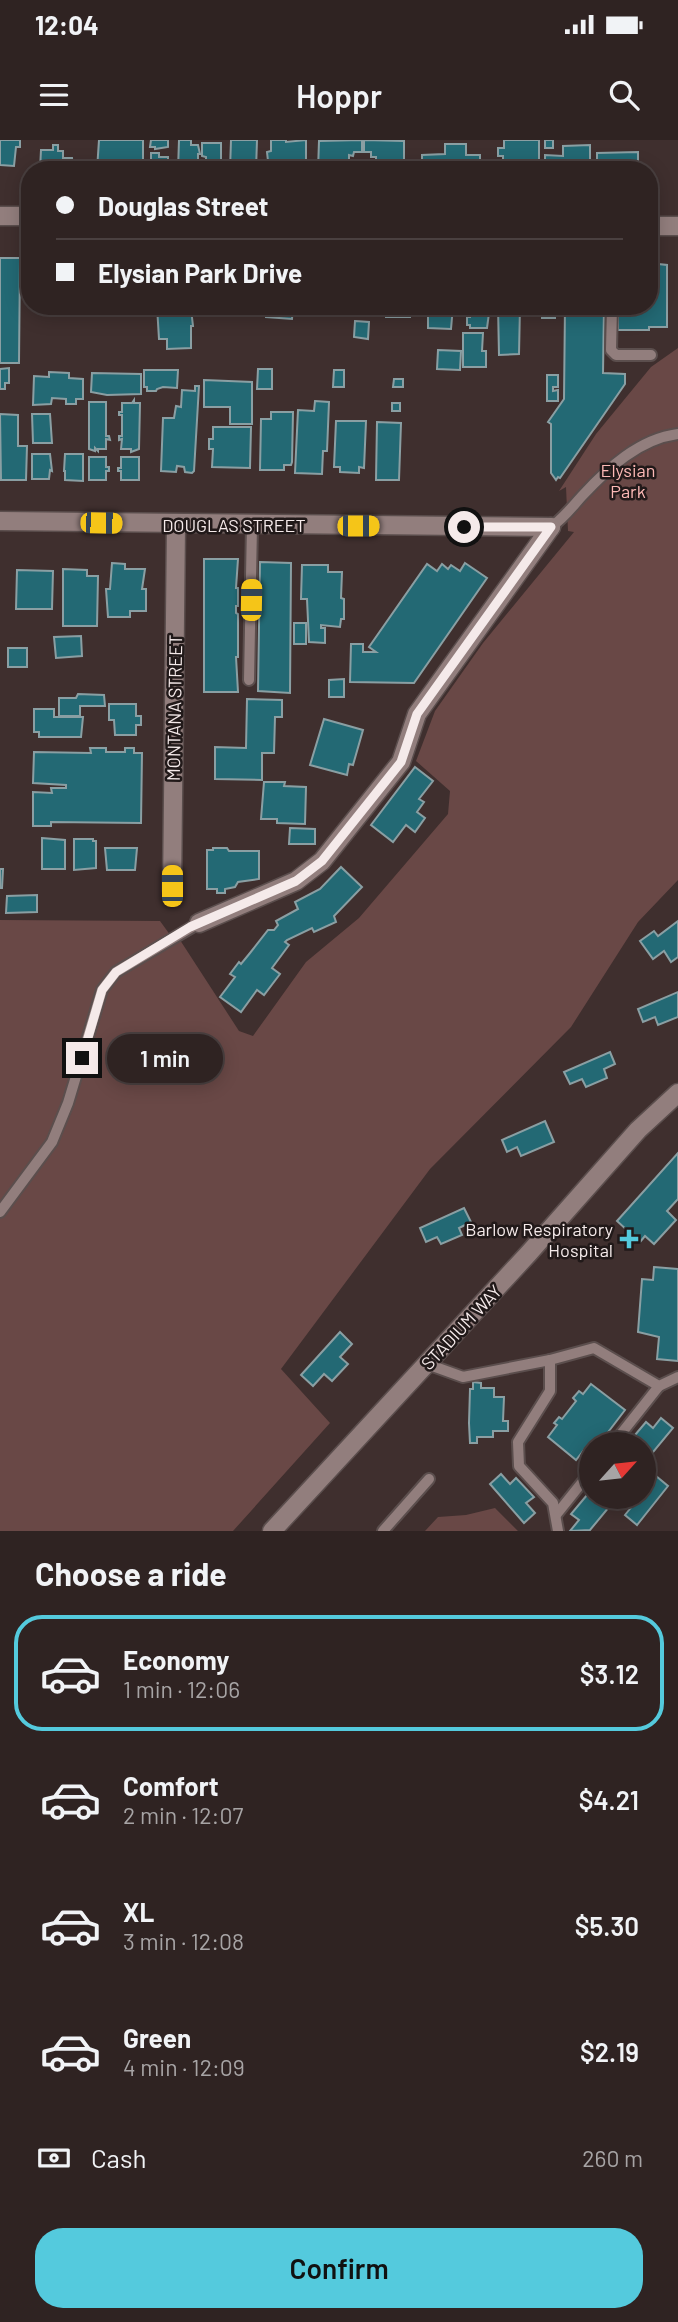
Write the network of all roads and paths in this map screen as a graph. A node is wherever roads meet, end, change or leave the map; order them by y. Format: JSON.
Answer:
{"nodes":[{"id":1,"x":0,"y":216,"type":"edge"},
{"id":2,"x":21,"y":216,"type":"edge"},
{"id":3,"x":658,"y":226,"type":"edge"},
{"id":4,"x":678,"y":226,"type":"edge"},
{"id":5,"x":612,"y":315,"type":"edge"},
{"id":6,"x":651,"y":355,"type":"dead end"},
{"id":7,"x":678,"y":435,"type":"edge"},
{"id":8,"x":0,"y":521,"type":"edge"},
{"id":9,"x":176,"y":525,"type":"junction"},
{"id":10,"x":252,"y":525,"type":"junction"},
{"id":11,"x":551,"y":527,"type":"junction"},
{"id":12,"x":249,"y":680,"type":"dead end"},
{"id":13,"x":172,"y":891,"type":"dead end"},
{"id":14,"x":199,"y":923,"type":"joint"},
{"id":15,"x":678,"y":1093,"type":"edge"},
{"id":16,"x":0,"y":1213,"type":"edge"},
{"id":17,"x":550,"y":1360,"type":"junction"},
{"id":18,"x":427,"y":1364,"type":"junction"},
{"id":19,"x":678,"y":1377,"type":"edge"},
{"id":20,"x":659,"y":1386,"type":"junction"},
{"id":21,"x":623,"y":1432,"type":"edge"},
{"id":22,"x":429,"y":1479,"type":"dead end"},
{"id":23,"x":579,"y":1486,"type":"edge"},
{"id":24,"x":556,"y":1515,"type":"junction"},
{"id":25,"x":279,"y":1529,"type":"edge"},
{"id":26,"x":383,"y":1531,"type":"edge"},
{"id":27,"x":558,"y":1531,"type":"edge"}],
"edges":[{"from":1,"to":2,"type":"street"},
{"from":3,"to":4,"type":"street"},
{"from":5,"to":6,"type":"lane"},
{"from":7,"to":11,"type":"lane"},
{"from":8,"to":9,"type":"street","name":"DOUGLAS STREET"},
{"from":9,"to":10,"type":"street","name":"DOUGLAS STREET"},
{"from":9,"to":13,"type":"street","name":"MONTANA STREET"},
{"from":10,"to":11,"type":"street","name":"DOUGLAS STREET"},
{"from":10,"to":12,"type":"lane"},
{"from":11,"to":14,"type":"street"},
{"from":14,"to":16,"type":"lane"},
{"from":15,"to":18,"type":"street","name":"STADIUM WAY"},
{"from":17,"to":18,"type":"lane"},
{"from":17,"to":20,"type":"lane"},
{"from":17,"to":24,"type":"lane"},
{"from":18,"to":25,"type":"street","name":"STADIUM WAY"},
{"from":19,"to":20,"type":"lane"},
{"from":20,"to":21,"type":"lane"},
{"from":22,"to":26,"type":"lane"},
{"from":23,"to":24,"type":"lane"},
{"from":24,"to":27,"type":"lane"}]}
